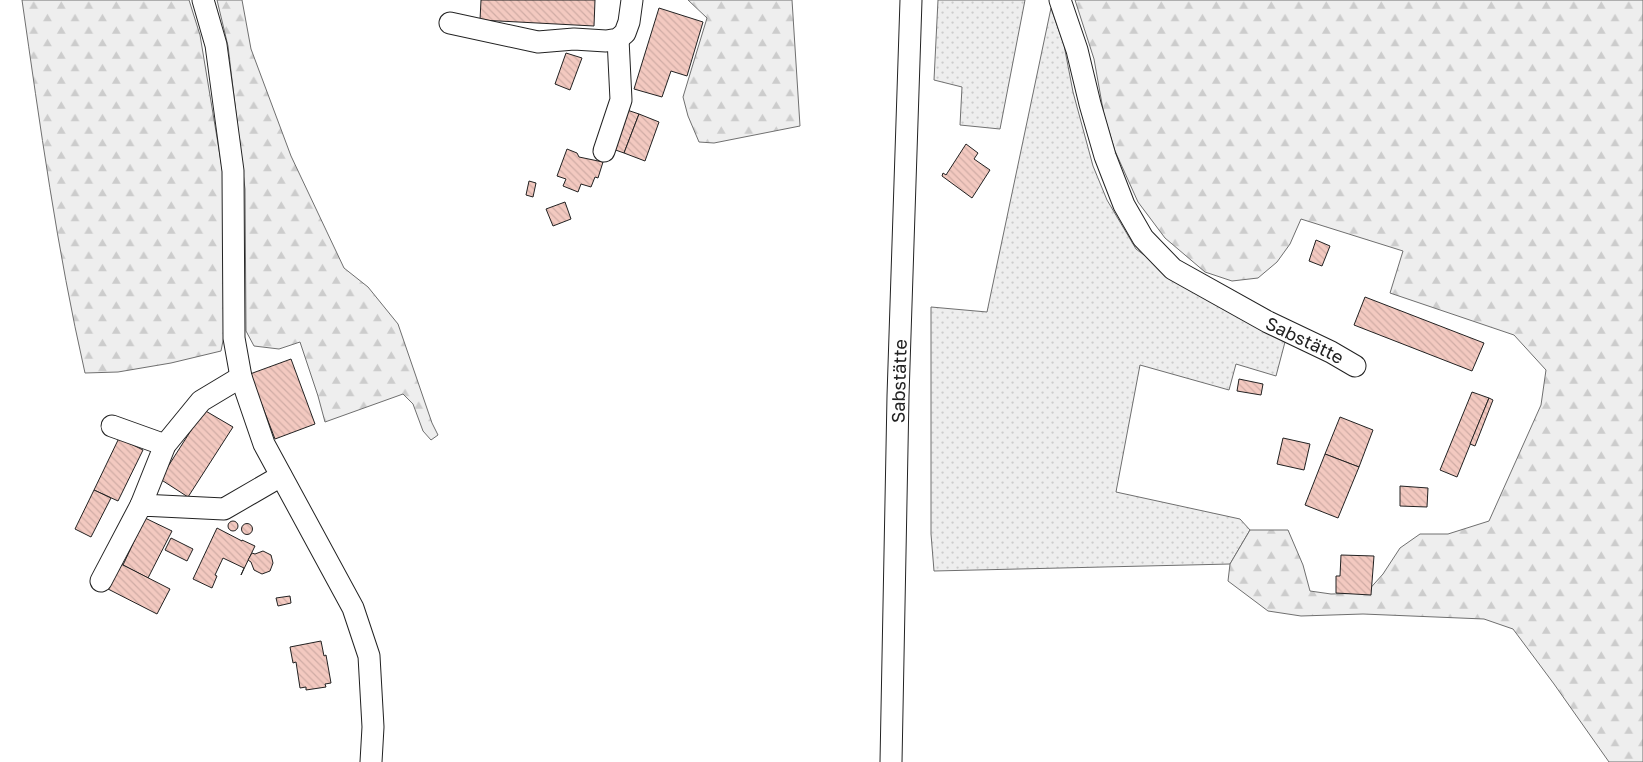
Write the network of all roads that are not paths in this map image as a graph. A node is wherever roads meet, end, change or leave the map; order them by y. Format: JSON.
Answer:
{"nodes":[{"id":1,"x":203,"y":0,"type":"edge"},
{"id":2,"x":632,"y":0,"type":"edge"},
{"id":3,"x":911,"y":0,"type":"edge"},
{"id":4,"x":1060,"y":0,"type":"edge"},
{"id":5,"x":450,"y":23,"type":"dead end"},
{"id":6,"x":618,"y":39,"type":"junction"},
{"id":7,"x":604,"y":152,"type":"dead end"},
{"id":8,"x":1356,"y":366,"type":"dead end"},
{"id":9,"x":241,"y":376,"type":"junction"},
{"id":10,"x":112,"y":426,"type":"dead end"},
{"id":11,"x":165,"y":444,"type":"junction"},
{"id":12,"x":281,"y":476,"type":"junction"},
{"id":13,"x":141,"y":505,"type":"junction"},
{"id":14,"x":101,"y":581,"type":"dead end"},
{"id":15,"x":371,"y":762,"type":"edge"},
{"id":16,"x":891,"y":762,"type":"edge"}],
"edges":[{"from":1,"to":9,"type":"street"},
{"from":2,"to":6,"type":"street"},
{"from":3,"to":16,"type":"street","name":"Sabstätte"},
{"from":4,"to":8,"type":"street","name":"Sabstätte"},
{"from":5,"to":6,"type":"street"},
{"from":6,"to":7,"type":"street"},
{"from":9,"to":11,"type":"street"},
{"from":9,"to":12,"type":"street"},
{"from":10,"to":11,"type":"street"},
{"from":11,"to":13,"type":"street"},
{"from":12,"to":13,"type":"street"},
{"from":12,"to":15,"type":"street"},
{"from":13,"to":14,"type":"street"}]}
